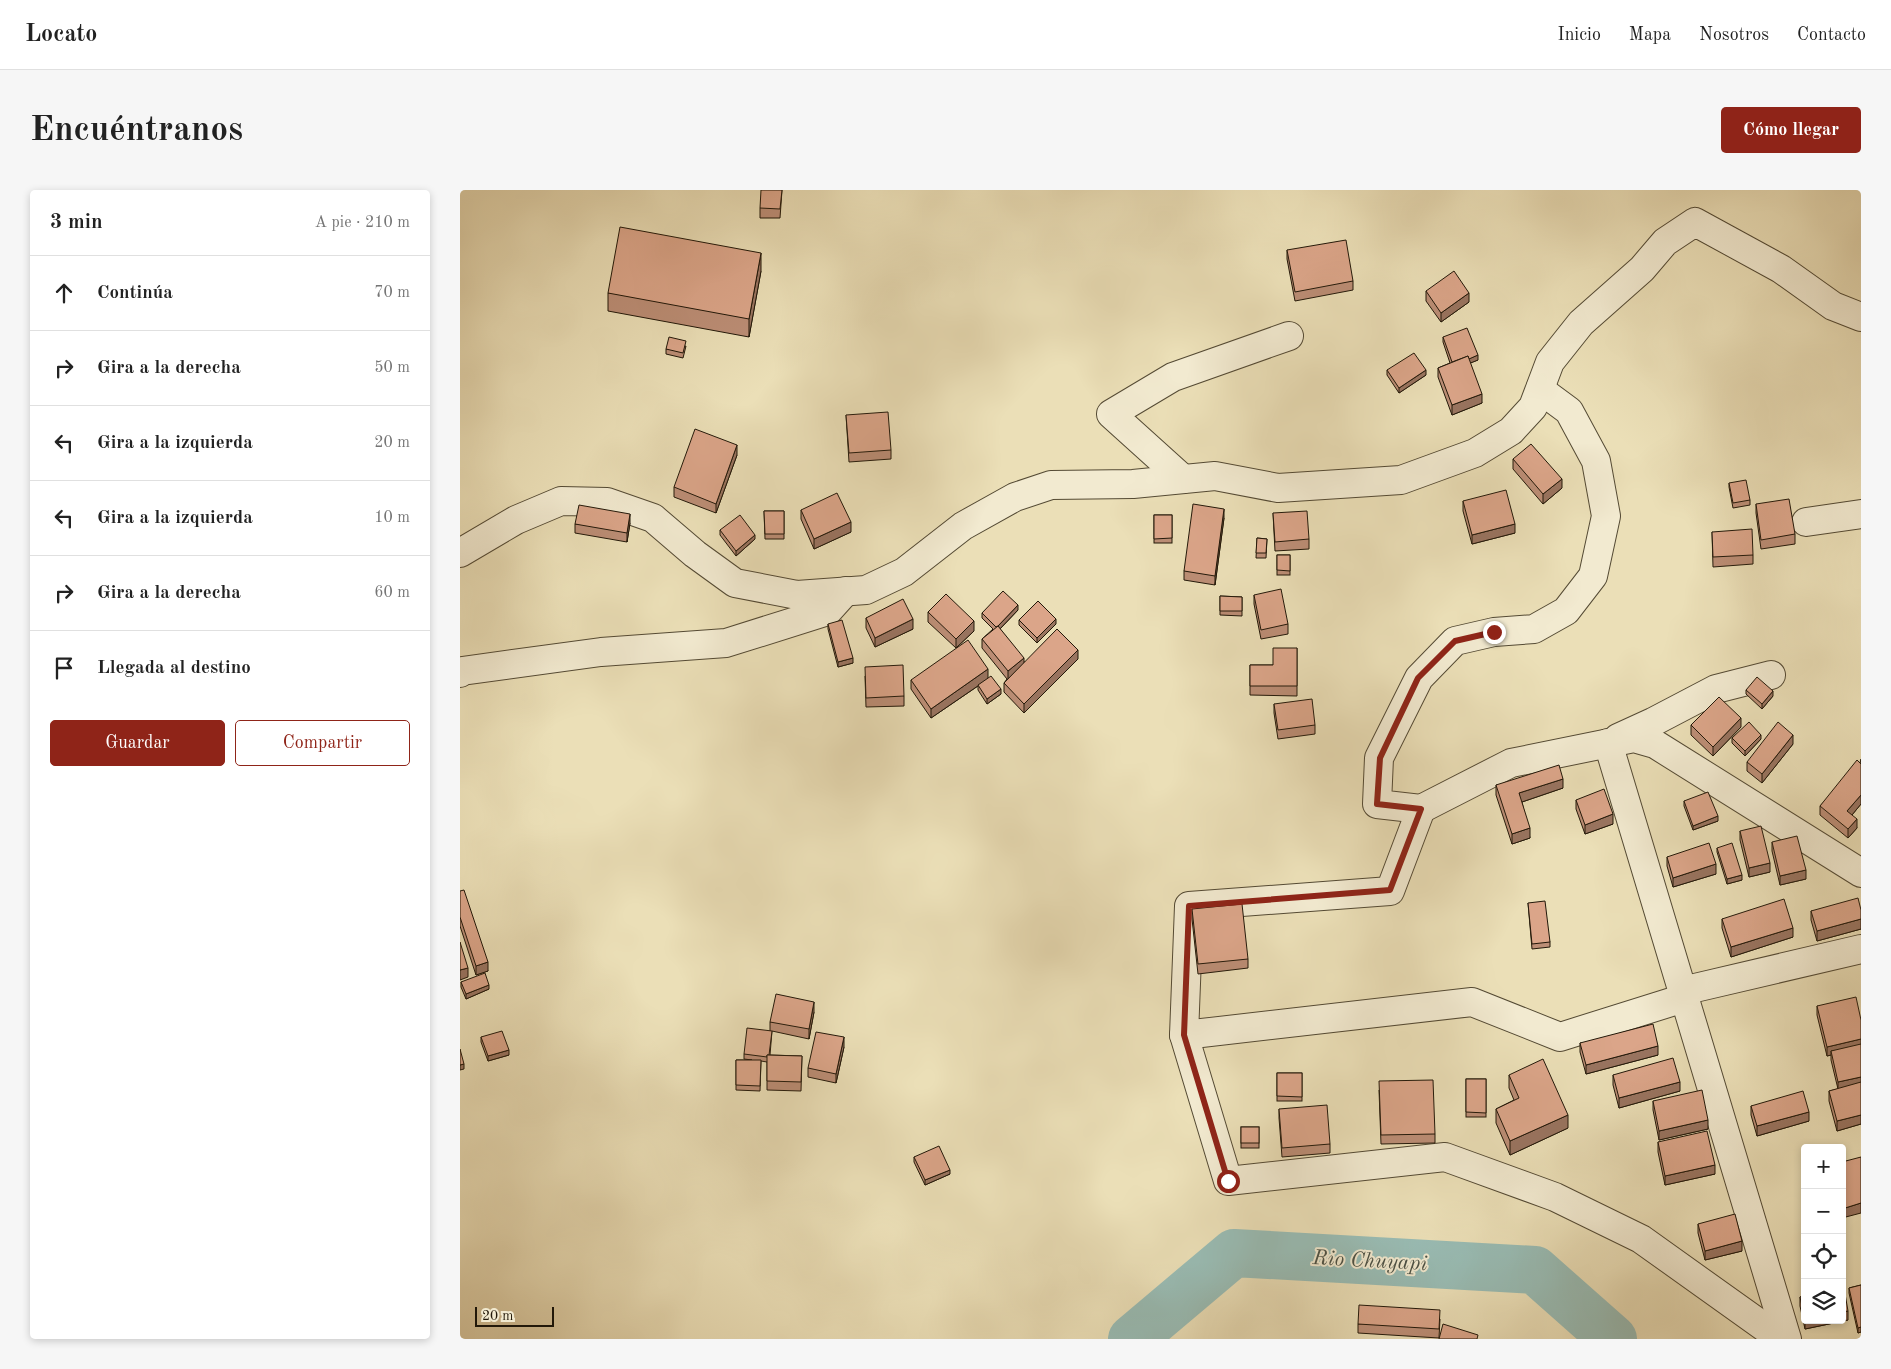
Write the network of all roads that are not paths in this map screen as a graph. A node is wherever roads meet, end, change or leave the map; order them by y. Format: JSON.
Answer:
{"nodes":[{"id":1,"x":1861,"y":317,"type":"edge"},
{"id":2,"x":1289,"y":336,"type":"dead end"},
{"id":3,"x":1541,"y":387,"type":"junction"},
{"id":4,"x":1183,"y":479,"type":"junction"},
{"id":5,"x":1861,"y":514,"type":"edge"},
{"id":6,"x":1806,"y":522,"type":"dead end"},
{"id":7,"x":460,"y":553,"type":"edge"},
{"id":8,"x":846,"y":591,"type":"junction"},
{"id":9,"x":460,"y":673,"type":"edge"},
{"id":10,"x":1771,"y":675,"type":"dead end"},
{"id":11,"x":1608,"y":743,"type":"junction"},
{"id":12,"x":1421,"y":809,"type":"junction"},
{"id":13,"x":1861,"y":873,"type":"edge"},
{"id":14,"x":1861,"y":948,"type":"edge"},
{"id":15,"x":1683,"y":995,"type":"junction"},
{"id":16,"x":1184,"y":1035,"type":"junction"},
{"id":17,"x":1780,"y":1339,"type":"edge"},
{"id":18,"x":1787,"y":1339,"type":"edge"}],
"edges":[{"from":1,"to":3,"type":"street"},
{"from":2,"to":4,"type":"street"},
{"from":3,"to":4,"type":"street"},
{"from":3,"to":12,"type":"street"},
{"from":4,"to":8,"type":"street"},
{"from":5,"to":6,"type":"street"},
{"from":7,"to":8,"type":"street"},
{"from":8,"to":9,"type":"street"},
{"from":10,"to":11,"type":"street"},
{"from":11,"to":12,"type":"street"},
{"from":11,"to":13,"type":"street"},
{"from":11,"to":15,"type":"street"},
{"from":12,"to":16,"type":"street"},
{"from":14,"to":15,"type":"street"},
{"from":15,"to":16,"type":"street"},
{"from":15,"to":18,"type":"street"},
{"from":16,"to":17,"type":"street"}]}
